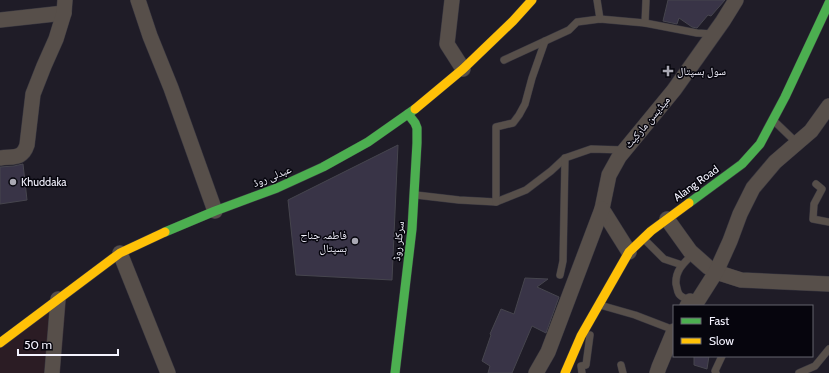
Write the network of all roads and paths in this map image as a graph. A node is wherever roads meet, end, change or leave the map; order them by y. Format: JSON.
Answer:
{"nodes":[{"id":1,"x":138,"y":0,"type":"edge"},
{"id":2,"x":452,"y":0,"type":"edge"},
{"id":3,"x":532,"y":0,"type":"edge"},
{"id":4,"x":597,"y":0,"type":"edge"},
{"id":5,"x":646,"y":0,"type":"edge"},
{"id":6,"x":736,"y":0,"type":"edge"},
{"id":7,"x":829,"y":3,"type":"edge"},
{"id":8,"x":64,"y":6,"type":"edge"},
{"id":9,"x":600,"y":19,"type":"junction"},
{"id":10,"x":0,"y":20,"type":"edge"},
{"id":11,"x":645,"y":23,"type":"junction"},
{"id":12,"x":714,"y":34,"type":"junction"},
{"id":13,"x":545,"y":41,"type":"junction"},
{"id":14,"x":504,"y":60,"type":"dead end"},
{"id":15,"x":464,"y":68,"type":"junction"},
{"id":16,"x":829,"y":106,"type":"edge"},
{"id":17,"x":408,"y":114,"type":"junction"},
{"id":18,"x":773,"y":119,"type":"junction"},
{"id":19,"x":797,"y":143,"type":"junction"},
{"id":20,"x":624,"y":150,"type":"junction"},
{"id":21,"x":0,"y":158,"type":"edge"},
{"id":22,"x":565,"y":158,"type":"junction"},
{"id":23,"x":816,"y":184,"type":"dead end"},
{"id":24,"x":414,"y":194,"type":"junction"},
{"id":25,"x":496,"y":202,"type":"junction"},
{"id":26,"x":215,"y":210,"type":"junction"},
{"id":27,"x":602,"y":210,"type":"junction"},
{"id":28,"x":667,"y":219,"type":"junction"},
{"id":29,"x":829,"y":222,"type":"edge"},
{"id":30,"x":644,"y":238,"type":"junction"},
{"id":31,"x":629,"y":252,"type":"junction"},
{"id":32,"x":120,"y":253,"type":"junction"},
{"id":33,"x":693,"y":254,"type":"junction"},
{"id":34,"x":682,"y":265,"type":"junction"},
{"id":35,"x":716,"y":272,"type":"junction"},
{"id":36,"x":560,"y":276,"type":"dead end"},
{"id":37,"x":829,"y":284,"type":"edge"},
{"id":38,"x":58,"y":299,"type":"junction"},
{"id":39,"x":688,"y":304,"type":"edge"},
{"id":40,"x":596,"y":309,"type":"junction"},
{"id":41,"x":673,"y":331,"type":"edge"},
{"id":42,"x":673,"y":333,"type":"edge"},
{"id":43,"x":0,"y":343,"type":"edge"},
{"id":44,"x":829,"y":349,"type":"edge"},
{"id":45,"x":722,"y":357,"type":"edge"},
{"id":46,"x":621,"y":365,"type":"dead end"},
{"id":47,"x":52,"y":373,"type":"edge"},
{"id":48,"x":168,"y":373,"type":"edge"},
{"id":49,"x":396,"y":373,"type":"edge"},
{"id":50,"x":536,"y":373,"type":"edge"},
{"id":51,"x":565,"y":373,"type":"edge"},
{"id":52,"x":582,"y":373,"type":"edge"},
{"id":53,"x":623,"y":373,"type":"edge"},
{"id":54,"x":657,"y":373,"type":"edge"},
{"id":55,"x":716,"y":373,"type":"edge"},
{"id":56,"x":799,"y":373,"type":"edge"}],
"edges":[{"from":1,"to":26,"type":"street"},
{"from":2,"to":15,"type":"street"},
{"from":3,"to":15,"type":"main road","name":"عبدلی روڈ"},
{"from":4,"to":9,"type":"lane"},
{"from":5,"to":11,"type":"lane"},
{"from":6,"to":12,"type":"street","name":"میڈیسن مارکیٹ"},
{"from":7,"to":18,"type":"main road","name":"Alang Road"},
{"from":8,"to":10,"type":"street"},
{"from":8,"to":21,"type":"street"},
{"from":9,"to":11,"type":"lane"},
{"from":9,"to":13,"type":"lane"},
{"from":11,"to":12,"type":"lane"},
{"from":12,"to":20,"type":"street","name":"میڈیسن مارکیٹ"},
{"from":13,"to":14,"type":"lane"},
{"from":13,"to":25,"type":"lane"},
{"from":15,"to":17,"type":"main road","name":"عبدلی روڈ"},
{"from":16,"to":19,"type":"street"},
{"from":17,"to":24,"type":"main road","name":"سرکلر روڈ"},
{"from":17,"to":26,"type":"main road","name":"عبدلی روڈ"},
{"from":18,"to":19,"type":"lane"},
{"from":18,"to":28,"type":"main road","name":"Alang Road"},
{"from":19,"to":35,"type":"street"},
{"from":20,"to":22,"type":"lane"},
{"from":20,"to":27,"type":"street","name":"میڈیسن مارکیٹ"},
{"from":22,"to":25,"type":"lane"},
{"from":22,"to":36,"type":"lane"},
{"from":23,"to":29,"type":"lane"},
{"from":24,"to":25,"type":"lane"},
{"from":24,"to":49,"type":"main road","name":"سرکلر روڈ"},
{"from":26,"to":32,"type":"main road","name":"عبدلی روڈ"},
{"from":27,"to":31,"type":"street"},
{"from":27,"to":50,"type":"street","name":"میڈیسن مارکیٹ"},
{"from":28,"to":30,"type":"main road","name":"Alang Road"},
{"from":28,"to":33,"type":"street"},
{"from":30,"to":31,"type":"main road","name":"Alang Road"},
{"from":30,"to":34,"type":"lane"},
{"from":31,"to":40,"type":"main road","name":"Alang Road"},
{"from":32,"to":38,"type":"main road","name":"عبدلی روڈ"},
{"from":32,"to":48,"type":"street"},
{"from":33,"to":34,"type":"lane"},
{"from":33,"to":35,"type":"street"},
{"from":34,"to":39,"type":"lane"},
{"from":35,"to":37,"type":"street"},
{"from":35,"to":39,"type":"street"},
{"from":38,"to":43,"type":"main road","name":"عبدلی روڈ"},
{"from":38,"to":47,"type":"street"},
{"from":40,"to":41,"type":"lane"},
{"from":40,"to":51,"type":"main road","name":"Alang Road"},
{"from":40,"to":52,"type":"lane"},
{"from":42,"to":54,"type":"street"},
{"from":44,"to":56,"type":"lane"},
{"from":45,"to":55,"type":"lane"},
{"from":46,"to":53,"type":"lane"}]}
